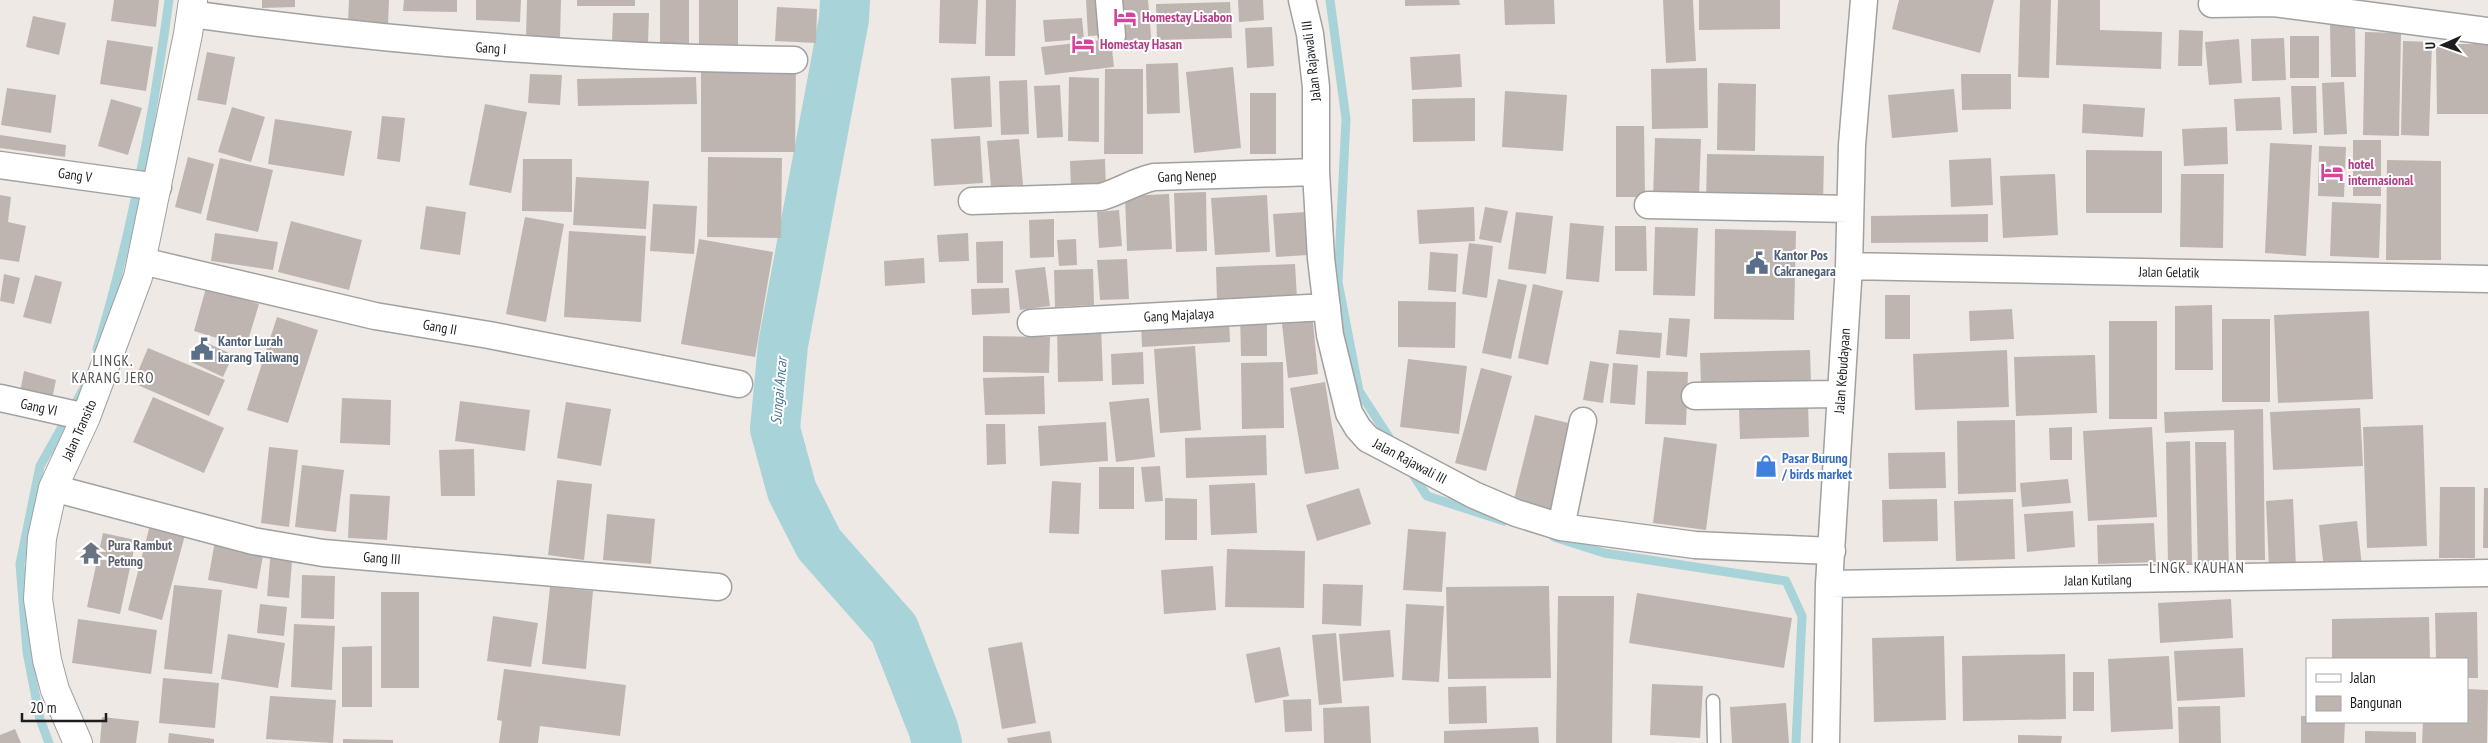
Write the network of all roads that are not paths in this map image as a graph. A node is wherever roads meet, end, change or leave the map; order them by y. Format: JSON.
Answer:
{"nodes":[{"id":1,"x":1109,"y":0,"type":"edge"},
{"id":2,"x":1302,"y":0,"type":"edge"},
{"id":3,"x":1864,"y":0,"type":"edge"},
{"id":4,"x":2212,"y":4,"type":"dead end"},
{"id":5,"x":192,"y":7,"type":"edge"},
{"id":6,"x":2488,"y":31,"type":"edge"},
{"id":7,"x":1112,"y":36,"type":"dead end"},
{"id":8,"x":794,"y":60,"type":"dead end"},
{"id":9,"x":0,"y":165,"type":"edge"},
{"id":10,"x":1316,"y":172,"type":"junction"},
{"id":11,"x":154,"y":186,"type":"junction"},
{"id":12,"x":972,"y":201,"type":"dead end"},
{"id":13,"x":1648,"y":205,"type":"dead end"},
{"id":14,"x":1849,"y":209,"type":"junction"},
{"id":15,"x":142,"y":262,"type":"junction"},
{"id":16,"x":1849,"y":266,"type":"junction"},
{"id":17,"x":2488,"y":279,"type":"edge"},
{"id":18,"x":1327,"y":307,"type":"junction"},
{"id":19,"x":1032,"y":323,"type":"dead end"},
{"id":20,"x":739,"y":384,"type":"dead end"},
{"id":21,"x":1840,"y":394,"type":"junction"},
{"id":22,"x":1695,"y":396,"type":"dead end"},
{"id":23,"x":0,"y":398,"type":"edge"},
{"id":24,"x":74,"y":415,"type":"junction"},
{"id":25,"x":1583,"y":421,"type":"dead end"},
{"id":26,"x":53,"y":488,"type":"junction"},
{"id":27,"x":1561,"y":527,"type":"junction"},
{"id":28,"x":1832,"y":551,"type":"junction"},
{"id":29,"x":2488,"y":573,"type":"edge"},
{"id":30,"x":1829,"y":584,"type":"junction"},
{"id":31,"x":718,"y":587,"type":"dead end"},
{"id":32,"x":1713,"y":701,"type":"dead end"},
{"id":33,"x":78,"y":743,"type":"edge"},
{"id":34,"x":1714,"y":743,"type":"edge"},
{"id":35,"x":1826,"y":743,"type":"edge"}],
"edges":[{"from":1,"to":7,"type":"street"},
{"from":2,"to":10,"type":"street","name":"Jalan Rajawali III"},
{"from":3,"to":14,"type":"street","name":"Jalan Kebudayaan"},
{"from":4,"to":6,"type":"street"},
{"from":5,"to":8,"type":"street","name":"Gang I"},
{"from":5,"to":11,"type":"street","name":"Jalan Transito"},
{"from":9,"to":11,"type":"street","name":"Gang V"},
{"from":10,"to":12,"type":"street","name":"Gang Nenep"},
{"from":10,"to":18,"type":"street","name":"Jalan Rajawali III"},
{"from":11,"to":15,"type":"street","name":"Jalan Transito"},
{"from":13,"to":14,"type":"street"},
{"from":14,"to":16,"type":"street","name":"Jalan Kebudayaan"},
{"from":15,"to":20,"type":"street","name":"Gang II"},
{"from":15,"to":24,"type":"street","name":"Jalan Transito"},
{"from":16,"to":17,"type":"street","name":"Jalan Gelatik"},
{"from":16,"to":21,"type":"street","name":"Jalan Kebudayaan"},
{"from":18,"to":19,"type":"street","name":"Gang Majalaya"},
{"from":18,"to":27,"type":"street","name":"Jalan Rajawali III"},
{"from":21,"to":22,"type":"street"},
{"from":21,"to":28,"type":"street","name":"Jalan Kebudayaan"},
{"from":23,"to":24,"type":"street","name":"Gang VI"},
{"from":24,"to":26,"type":"street","name":"Jalan Transito"},
{"from":25,"to":27,"type":"street"},
{"from":26,"to":31,"type":"street","name":"Gang III"},
{"from":26,"to":33,"type":"street","name":"Jalan Transito"},
{"from":27,"to":28,"type":"street","name":"Jalan Rajawali III"},
{"from":28,"to":30,"type":"street","name":"Jalan Kebudayaan"},
{"from":29,"to":30,"type":"street","name":"Jalan Kutilang"},
{"from":30,"to":35,"type":"street","name":"Jalan Kebudayaan"},
{"from":32,"to":34,"type":"lane"}]}
